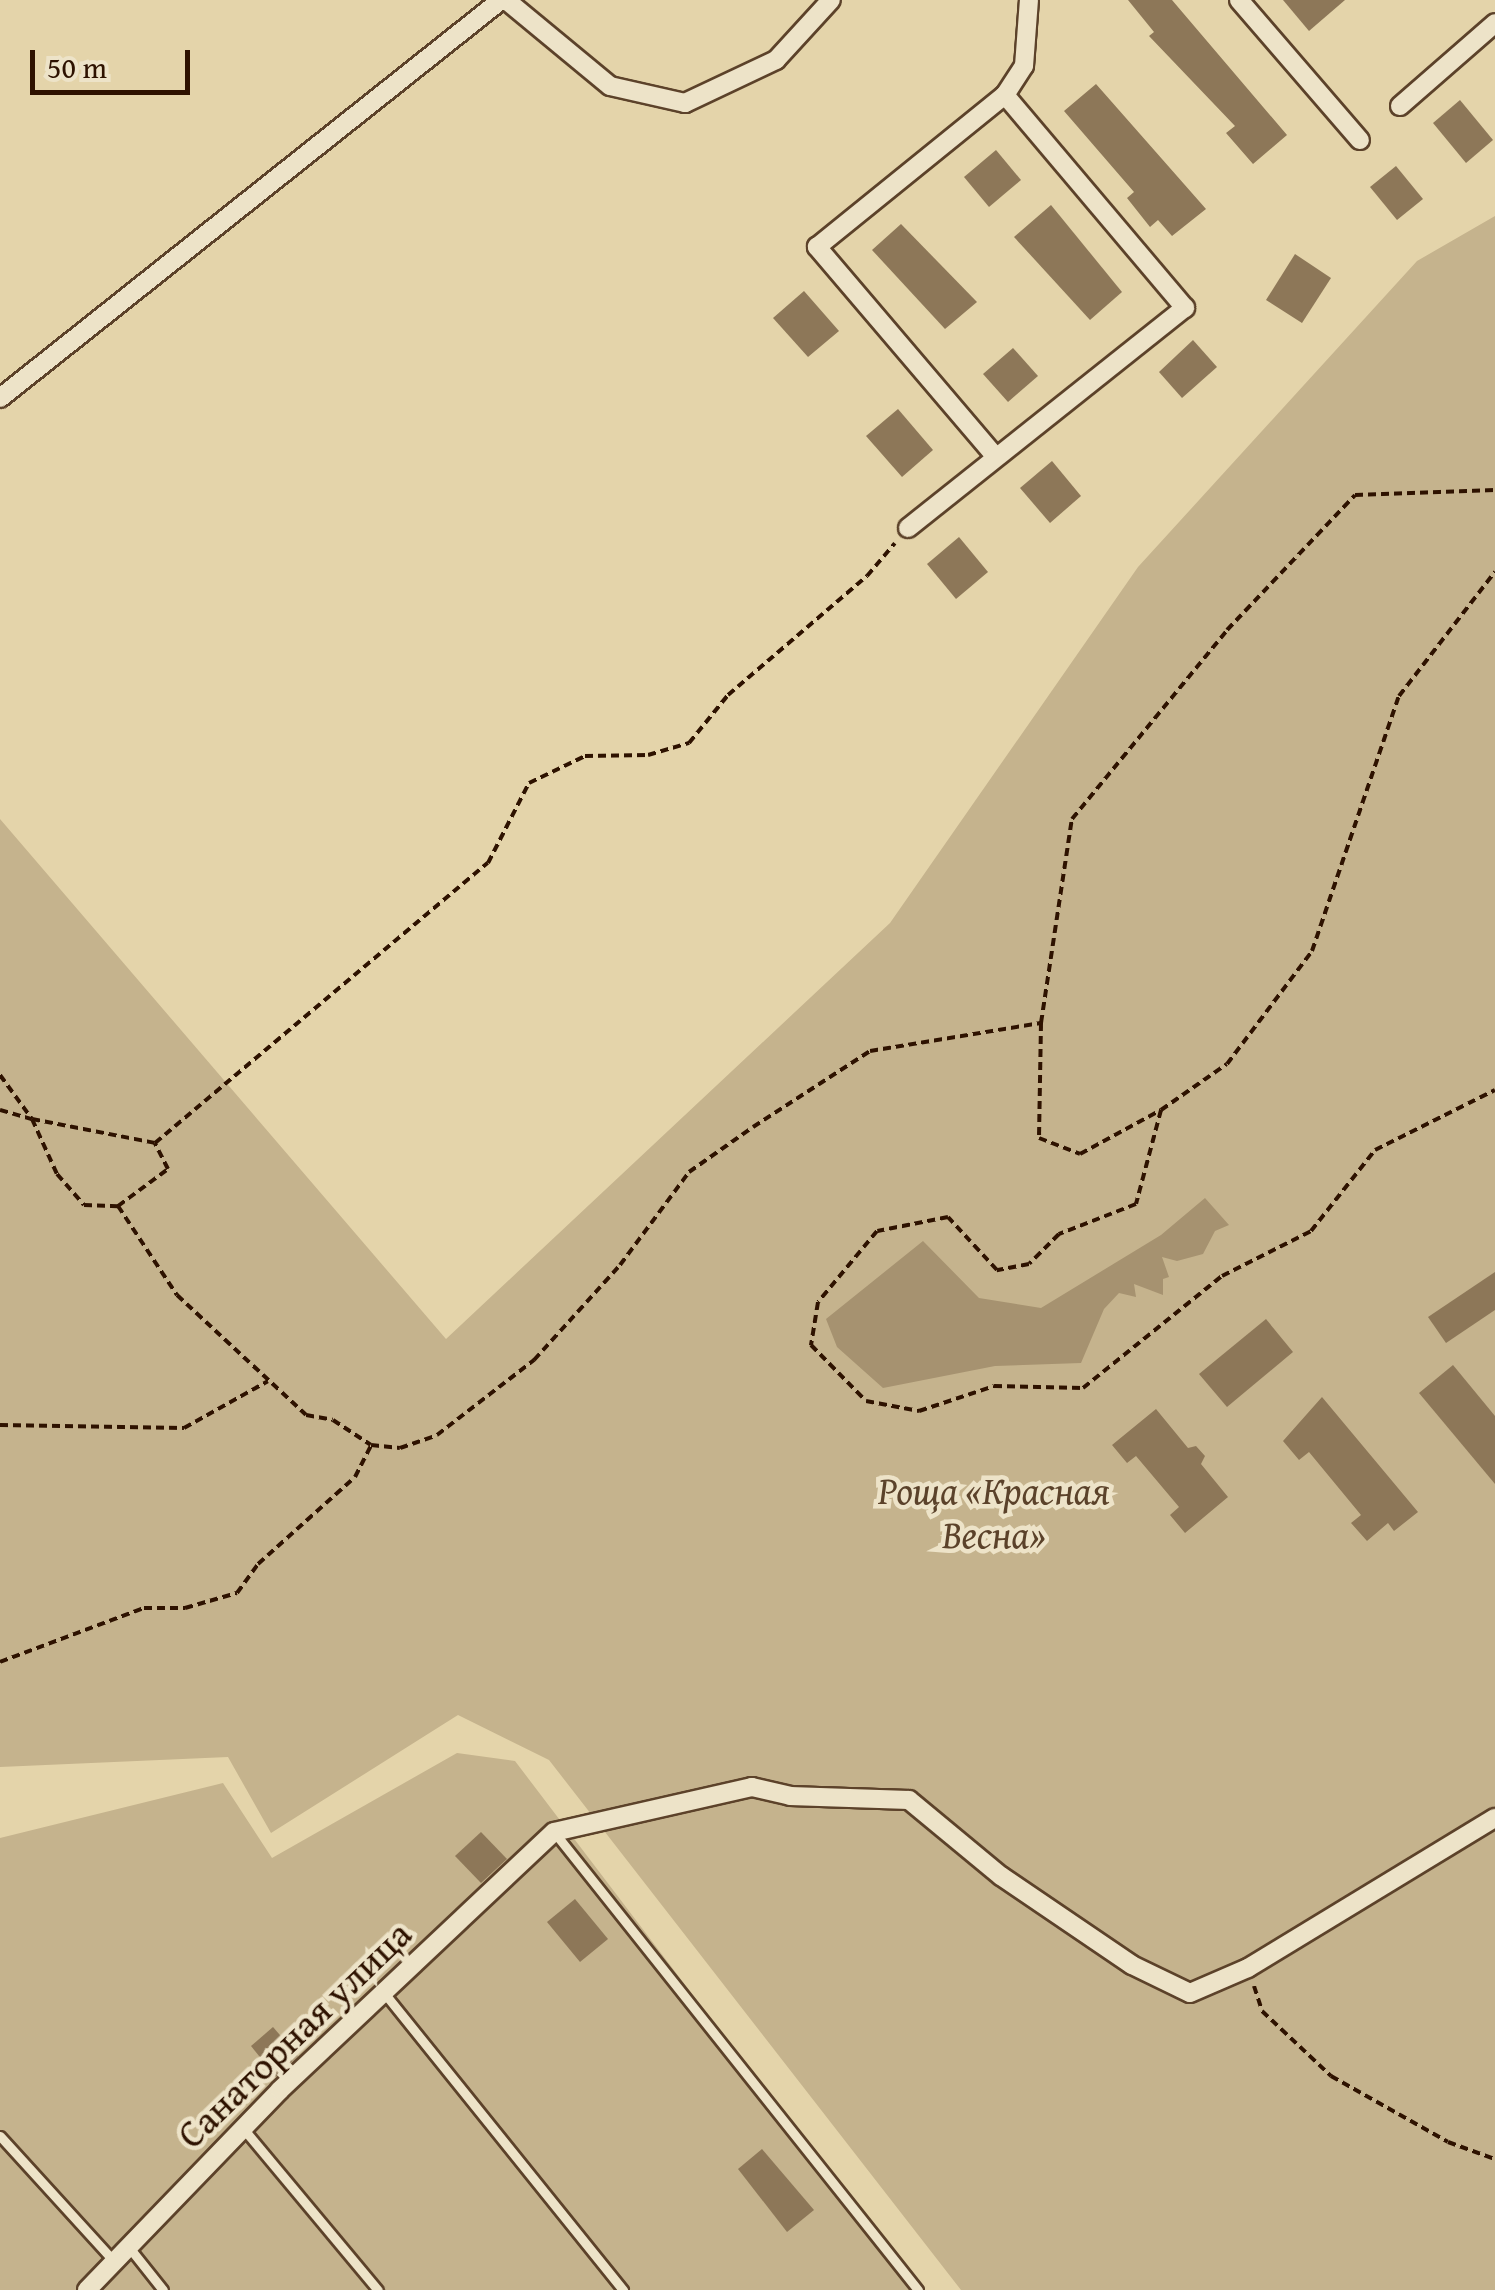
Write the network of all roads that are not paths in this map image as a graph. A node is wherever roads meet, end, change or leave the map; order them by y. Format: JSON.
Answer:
{"nodes":[{"id":1,"x":504,"y":0,"type":"edge"},
{"id":2,"x":831,"y":0,"type":"edge"},
{"id":3,"x":1029,"y":0,"type":"edge"},
{"id":4,"x":1239,"y":0,"type":"edge"},
{"id":5,"x":1495,"y":23,"type":"edge"},
{"id":6,"x":1004,"y":95,"type":"junction"},
{"id":7,"x":1400,"y":106,"type":"dead end"},
{"id":8,"x":1360,"y":140,"type":"dead end"},
{"id":9,"x":0,"y":398,"type":"edge"},
{"id":10,"x":996,"y":456,"type":"junction"},
{"id":11,"x":908,"y":528,"type":"road end"},
{"id":12,"x":1495,"y":1818,"type":"edge"},
{"id":13,"x":554,"y":1832,"type":"junction"},
{"id":14,"x":385,"y":1994,"type":"junction"},
{"id":15,"x":242,"y":2128,"type":"junction"},
{"id":16,"x":0,"y":2136,"type":"edge"},
{"id":17,"x":126,"y":2244,"type":"junction"},
{"id":18,"x":112,"y":2258,"type":"junction"},
{"id":19,"x":87,"y":2290,"type":"edge"},
{"id":20,"x":163,"y":2290,"type":"edge"},
{"id":21,"x":378,"y":2290,"type":"edge"},
{"id":22,"x":623,"y":2290,"type":"edge"},
{"id":23,"x":918,"y":2290,"type":"edge"}],
"edges":[{"from":1,"to":2,"type":"street"},
{"from":1,"to":9,"type":"street"},
{"from":3,"to":6,"type":"street"},
{"from":4,"to":8,"type":"street"},
{"from":5,"to":7,"type":"street"},
{"from":6,"to":10,"type":"street"},
{"from":6,"to":10,"type":"street"},
{"from":10,"to":11,"type":"street"},
{"from":12,"to":13,"type":"street"},
{"from":13,"to":14,"type":"street","name":"Санаторная улица"},
{"from":13,"to":23,"type":"lane"},
{"from":14,"to":15,"type":"street","name":"Санаторная улица"},
{"from":14,"to":22,"type":"lane"},
{"from":15,"to":17,"type":"street","name":"Санаторная улица"},
{"from":15,"to":21,"type":"lane"},
{"from":16,"to":18,"type":"lane"},
{"from":17,"to":18,"type":"street","name":"Санаторная улица"},
{"from":17,"to":20,"type":"lane"},
{"from":18,"to":19,"type":"street","name":"Санаторная улица"}]}
